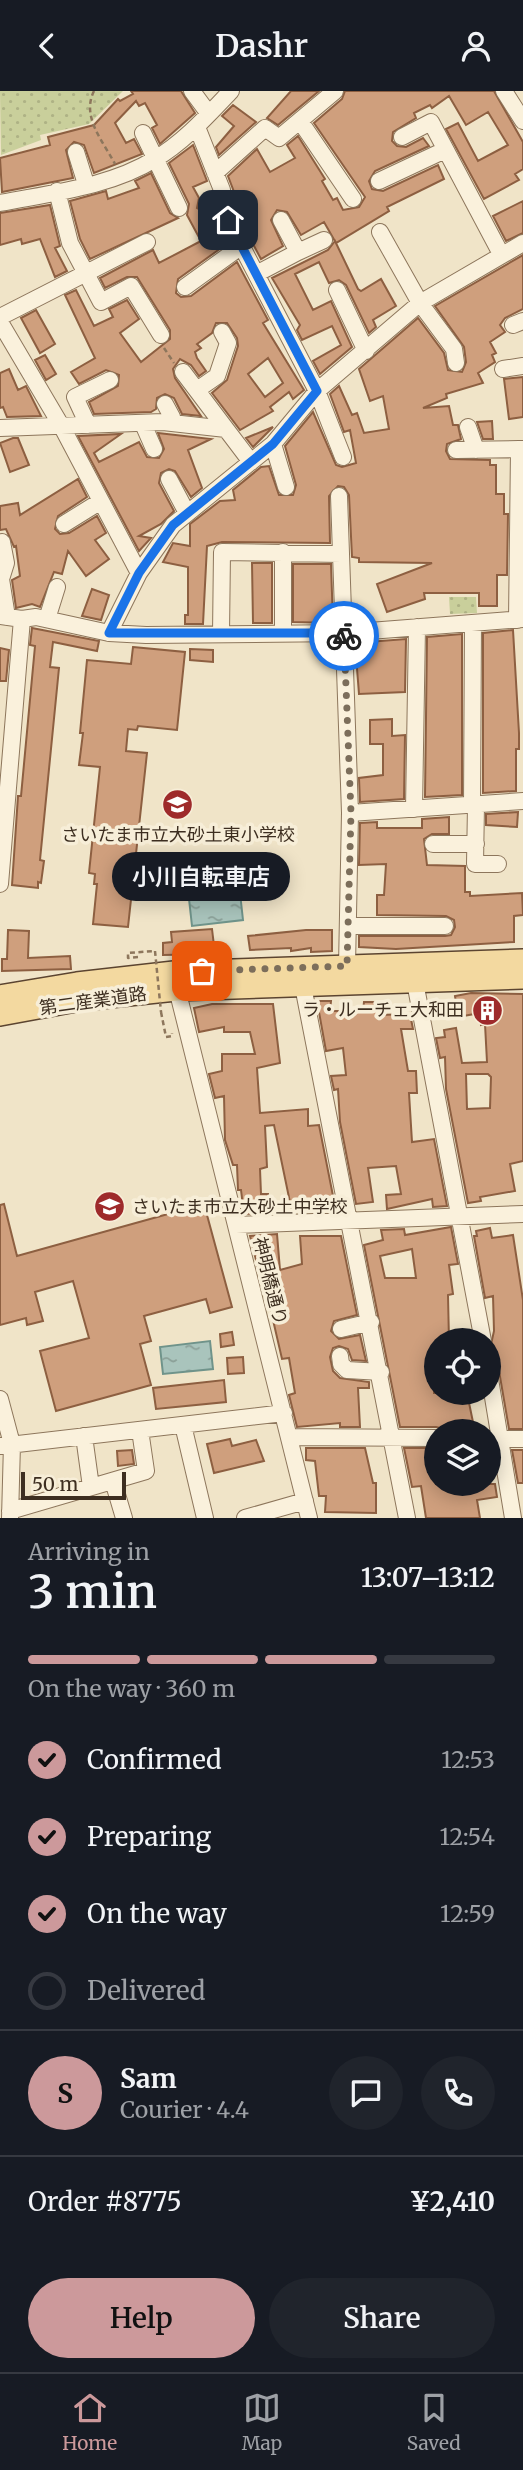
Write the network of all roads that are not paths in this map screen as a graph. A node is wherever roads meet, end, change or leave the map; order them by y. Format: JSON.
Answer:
{"nodes":[{"id":1,"x":192,"y":91,"type":"edge"},
{"id":2,"x":231,"y":91,"type":"edge"},
{"id":3,"x":335,"y":91,"type":"edge"},
{"id":4,"x":504,"y":91,"type":"edge"},
{"id":5,"x":209,"y":114,"type":"junction"},
{"id":6,"x":300,"y":121,"type":"junction"},
{"id":7,"x":523,"y":121,"type":"edge"},
{"id":8,"x":197,"y":127,"type":"junction"},
{"id":9,"x":143,"y":133,"type":"dead end"},
{"id":10,"x":402,"y":137,"type":"dead end"},
{"id":11,"x":445,"y":150,"type":"junction"},
{"id":12,"x":76,"y":152,"type":"dead end"},
{"id":13,"x":156,"y":159,"type":"junction"},
{"id":14,"x":215,"y":173,"type":"junction"},
{"id":15,"x":379,"y":181,"type":"dead end"},
{"id":16,"x":86,"y":184,"type":"junction"},
{"id":17,"x":57,"y":191,"type":"junction"},
{"id":18,"x":223,"y":197,"type":"junction"},
{"id":19,"x":353,"y":199,"type":"dead end"},
{"id":20,"x":0,"y":203,"type":"edge"},
{"id":21,"x":207,"y":204,"type":"dead end"},
{"id":22,"x":179,"y":208,"type":"dead end"},
{"id":23,"x":281,"y":220,"type":"dead end"},
{"id":24,"x":380,"y":232,"type":"dead end"},
{"id":25,"x":324,"y":240,"type":"dead end"},
{"id":26,"x":147,"y":243,"type":"dead end"},
{"id":27,"x":523,"y":243,"type":"edge"},
{"id":28,"x":243,"y":246,"type":"junction"},
{"id":29,"x":298,"y":252,"type":"junction"},
{"id":30,"x":502,"y":254,"type":"junction"},
{"id":31,"x":258,"y":273,"type":"junction"},
{"id":32,"x":85,"y":274,"type":"junction"},
{"id":33,"x":185,"y":287,"type":"dead end"},
{"id":34,"x":337,"y":290,"type":"dead end"},
{"id":35,"x":421,"y":303,"type":"junction"},
{"id":36,"x":0,"y":319,"type":"edge"},
{"id":37,"x":222,"y":332,"type":"dead end"},
{"id":38,"x":161,"y":335,"type":"road end"},
{"id":39,"x":366,"y":351,"type":"junction"},
{"id":40,"x":456,"y":363,"type":"dead end"},
{"id":41,"x":523,"y":366,"type":"edge"},
{"id":42,"x":503,"y":369,"type":"dead end"},
{"id":43,"x":183,"y":372,"type":"road end"},
{"id":44,"x":110,"y":380,"type":"dead end"},
{"id":45,"x":197,"y":390,"type":"junction"},
{"id":46,"x":317,"y":391,"type":"junction"},
{"id":47,"x":165,"y":404,"type":"dead end"},
{"id":48,"x":171,"y":423,"type":"junction"},
{"id":49,"x":143,"y":424,"type":"junction"},
{"id":50,"x":88,"y":425,"type":"junction"},
{"id":51,"x":62,"y":427,"type":"junction"},
{"id":52,"x":468,"y":427,"type":"dead end"},
{"id":53,"x":0,"y":428,"type":"edge"},
{"id":54,"x":226,"y":429,"type":"junction"},
{"id":55,"x":273,"y":444,"type":"junction"},
{"id":56,"x":155,"y":449,"type":"dead end"},
{"id":57,"x":521,"y":449,"type":"edge"},
{"id":58,"x":456,"y":450,"type":"dead end"},
{"id":59,"x":476,"y":450,"type":"junction"},
{"id":60,"x":343,"y":457,"type":"dead end"},
{"id":61,"x":251,"y":462,"type":"junction"},
{"id":62,"x":169,"y":479,"type":"dead end"},
{"id":63,"x":286,"y":488,"type":"dead end"},
{"id":64,"x":339,"y":496,"type":"dead end"},
{"id":65,"x":101,"y":501,"type":"junction"},
{"id":66,"x":187,"y":513,"type":"junction"},
{"id":67,"x":64,"y":524,"type":"dead end"},
{"id":68,"x":2,"y":542,"type":"dead end"},
{"id":69,"x":284,"y":552,"type":"junction"},
{"id":70,"x":341,"y":554,"type":"junction"},
{"id":71,"x":139,"y":573,"type":"junction"},
{"id":72,"x":57,"y":587,"type":"dead end"},
{"id":73,"x":10,"y":617,"type":"edge"},
{"id":74,"x":47,"y":619,"type":"junction"},
{"id":75,"x":520,"y":620,"type":"edge"},
{"id":76,"x":473,"y":623,"type":"junction"},
{"id":77,"x":417,"y":627,"type":"junction"},
{"id":78,"x":109,"y":633,"type":"junction"},
{"id":79,"x":284,"y":633,"type":"junction"},
{"id":80,"x":344,"y":633,"type":"junction"},
{"id":81,"x":221,"y":634,"type":"junction"},
{"id":82,"x":8,"y":700,"type":"edge"},
{"id":83,"x":5,"y":770,"type":"edge"},
{"id":84,"x":523,"y":801,"type":"edge"},
{"id":85,"x":474,"y":805,"type":"junction"},
{"id":86,"x":414,"y":809,"type":"junction"},
{"id":87,"x":351,"y":813,"type":"junction"},
{"id":88,"x":433,"y":844,"type":"dead end"},
{"id":89,"x":476,"y":844,"type":"junction"},
{"id":90,"x":498,"y":864,"type":"dead end"},
{"id":91,"x":0,"y":884,"type":"edge"},
{"id":92,"x":348,"y":926,"type":"junction"},
{"id":93,"x":445,"y":926,"type":"dead end"},
{"id":94,"x":523,"y":960,"type":"edge"},
{"id":95,"x":347,"y":966,"type":"junction"},
{"id":96,"x":523,"y":978,"type":"edge"},
{"id":97,"x":175,"y":981,"type":"junction"},
{"id":98,"x":415,"y":982,"type":"junction"},
{"id":99,"x":303,"y":986,"type":"junction"},
{"id":100,"x":0,"y":996,"type":"edge"},
{"id":101,"x":0,"y":1015,"type":"edge"},
{"id":102,"x":523,"y":1214,"type":"edge"},
{"id":103,"x":460,"y":1218,"type":"junction"},
{"id":104,"x":351,"y":1221,"type":"junction"},
{"id":105,"x":236,"y":1225,"type":"junction"},
{"id":106,"x":371,"y":1322,"type":"junction"},
{"id":107,"x":481,"y":1328,"type":"edge"},
{"id":108,"x":341,"y":1329,"type":"dead end"},
{"id":109,"x":340,"y":1356,"type":"dead end"},
{"id":110,"x":381,"y":1372,"type":"junction"},
{"id":111,"x":0,"y":1399,"type":"edge"},
{"id":112,"x":284,"y":1413,"type":"junction"},
{"id":113,"x":183,"y":1425,"type":"junction"},
{"id":114,"x":140,"y":1430,"type":"junction"},
{"id":115,"x":84,"y":1436,"type":"junction"},
{"id":116,"x":289,"y":1437,"type":"junction"},
{"id":117,"x":394,"y":1438,"type":"junction"},
{"id":118,"x":424,"y":1438,"type":"edge"},
{"id":119,"x":501,"y":1439,"type":"edge"},
{"id":120,"x":523,"y":1439,"type":"edge"},
{"id":121,"x":6,"y":1445,"type":"edge"},
{"id":122,"x":501,"y":1465,"type":"edge"},
{"id":123,"x":113,"y":1481,"type":"junction"},
{"id":124,"x":91,"y":1487,"type":"junction"},
{"id":125,"x":305,"y":1501,"type":"junction"},
{"id":126,"x":10,"y":1514,"type":"edge"},
{"id":127,"x":124,"y":1518,"type":"edge"},
{"id":128,"x":205,"y":1518,"type":"edge"},
{"id":129,"x":245,"y":1518,"type":"edge"},
{"id":130,"x":309,"y":1518,"type":"edge"},
{"id":131,"x":407,"y":1518,"type":"edge"},
{"id":132,"x":513,"y":1518,"type":"edge"}],
"edges":[{"from":1,"to":5,"type":"street"},
{"from":2,"to":5,"type":"street"},
{"from":3,"to":6,"type":"street"},
{"from":4,"to":7,"type":"street"},
{"from":5,"to":8,"type":"street"},
{"from":6,"to":14,"type":"street"},
{"from":6,"to":19,"type":"street"},
{"from":8,"to":13,"type":"street"},
{"from":8,"to":14,"type":"street"},
{"from":9,"to":13,"type":"street"},
{"from":10,"to":11,"type":"street"},
{"from":11,"to":15,"type":"street"},
{"from":11,"to":30,"type":"street"},
{"from":12,"to":16,"type":"street"},
{"from":13,"to":16,"type":"street"},
{"from":13,"to":22,"type":"street"},
{"from":14,"to":18,"type":"street"},
{"from":16,"to":17,"type":"street"},
{"from":17,"to":20,"type":"street"},
{"from":17,"to":32,"type":"street"},
{"from":18,"to":21,"type":"street"},
{"from":18,"to":28,"type":"street"},
{"from":23,"to":29,"type":"street"},
{"from":24,"to":35,"type":"street"},
{"from":25,"to":29,"type":"street"},
{"from":26,"to":32,"type":"street"},
{"from":27,"to":30,"type":"street"},
{"from":28,"to":31,"type":"street"},
{"from":28,"to":33,"type":"street"},
{"from":29,"to":31,"type":"street"},
{"from":30,"to":35,"type":"street"},
{"from":31,"to":46,"type":"street"},
{"from":32,"to":36,"type":"street"},
{"from":32,"to":38,"type":"street"},
{"from":34,"to":39,"type":"street"},
{"from":35,"to":39,"type":"street"},
{"from":35,"to":40,"type":"street"},
{"from":36,"to":51,"type":"street"},
{"from":37,"to":45,"type":"street"},
{"from":39,"to":46,"type":"street"},
{"from":41,"to":42,"type":"street"},
{"from":43,"to":45,"type":"street"},
{"from":44,"to":50,"type":"street"},
{"from":45,"to":54,"type":"street"},
{"from":46,"to":55,"type":"street"},
{"from":46,"to":60,"type":"street"},
{"from":47,"to":48,"type":"street"},
{"from":48,"to":49,"type":"street"},
{"from":48,"to":54,"type":"street"},
{"from":49,"to":50,"type":"street"},
{"from":49,"to":56,"type":"street"},
{"from":50,"to":51,"type":"street"},
{"from":51,"to":53,"type":"street"},
{"from":51,"to":65,"type":"street"},
{"from":52,"to":59,"type":"street"},
{"from":54,"to":61,"type":"street"},
{"from":55,"to":61,"type":"street"},
{"from":55,"to":63,"type":"street"},
{"from":57,"to":59,"type":"street"},
{"from":57,"to":75,"type":"street"},
{"from":58,"to":59,"type":"street"},
{"from":61,"to":66,"type":"street"},
{"from":62,"to":66,"type":"street"},
{"from":64,"to":70,"type":"street"},
{"from":65,"to":67,"type":"street"},
{"from":65,"to":71,"type":"street"},
{"from":66,"to":71,"type":"street"},
{"from":68,"to":73,"type":"street"},
{"from":69,"to":70,"type":"street"},
{"from":69,"to":79,"type":"street"},
{"from":69,"to":81,"type":"street"},
{"from":70,"to":80,"type":"street"},
{"from":71,"to":78,"type":"street"},
{"from":72,"to":74,"type":"street"},
{"from":73,"to":74,"type":"street"},
{"from":73,"to":82,"type":"street"},
{"from":74,"to":78,"type":"street"},
{"from":75,"to":76,"type":"street"},
{"from":76,"to":77,"type":"street"},
{"from":76,"to":85,"type":"street"},
{"from":77,"to":80,"type":"street"},
{"from":77,"to":86,"type":"street"},
{"from":78,"to":81,"type":"street"},
{"from":79,"to":80,"type":"street"},
{"from":79,"to":81,"type":"street"},
{"from":80,"to":87,"type":"street"},
{"from":82,"to":83,"type":"street"},
{"from":83,"to":91,"type":"street"},
{"from":84,"to":85,"type":"street"},
{"from":85,"to":86,"type":"street"},
{"from":85,"to":89,"type":"street"},
{"from":86,"to":87,"type":"street"},
{"from":87,"to":92,"type":"street"},
{"from":88,"to":89,"type":"street"},
{"from":89,"to":90,"type":"street"},
{"from":92,"to":93,"type":"street"},
{"from":92,"to":95,"type":"street"},
{"from":94,"to":95,"type":"main road","name":"第二産業道路"},
{"from":95,"to":97,"type":"main road","name":"第二産業道路"},
{"from":96,"to":98,"type":"main road","name":"第二産業道路"},
{"from":97,"to":99,"type":"main road","name":"第二産業道路"},
{"from":97,"to":100,"type":"main road","name":"第二産業道路"},
{"from":97,"to":101,"type":"main road","name":"第二産業道路"},
{"from":97,"to":105,"type":"street","name":"神明橋通り"},
{"from":98,"to":99,"type":"main road","name":"第二産業道路"},
{"from":98,"to":103,"type":"street"},
{"from":99,"to":104,"type":"street"},
{"from":102,"to":103,"type":"street"},
{"from":103,"to":104,"type":"street"},
{"from":103,"to":107,"type":"street"},
{"from":104,"to":105,"type":"street"},
{"from":104,"to":106,"type":"street"},
{"from":105,"to":112,"type":"street","name":"神明橋通り"},
{"from":106,"to":108,"type":"street"},
{"from":106,"to":110,"type":"street"},
{"from":109,"to":110,"type":"street"},
{"from":110,"to":117,"type":"street"},
{"from":111,"to":121,"type":"street"},
{"from":112,"to":113,"type":"street"},
{"from":112,"to":116,"type":"street","name":"神明橋通り"},
{"from":113,"to":114,"type":"street"},
{"from":113,"to":128,"type":"street"},
{"from":114,"to":115,"type":"street"},
{"from":114,"to":123,"type":"street"},
{"from":115,"to":121,"type":"street"},
{"from":115,"to":124,"type":"street"},
{"from":116,"to":117,"type":"street"},
{"from":116,"to":125,"type":"street","name":"神明橋通り"},
{"from":117,"to":118,"type":"street"},
{"from":117,"to":131,"type":"street"},
{"from":119,"to":120,"type":"street"},
{"from":121,"to":126,"type":"street"},
{"from":122,"to":132,"type":"street"},
{"from":123,"to":124,"type":"street"},
{"from":123,"to":127,"type":"street"},
{"from":124,"to":126,"type":"street"},
{"from":125,"to":129,"type":"street"},
{"from":125,"to":130,"type":"street","name":"神明橋通り"}]}
